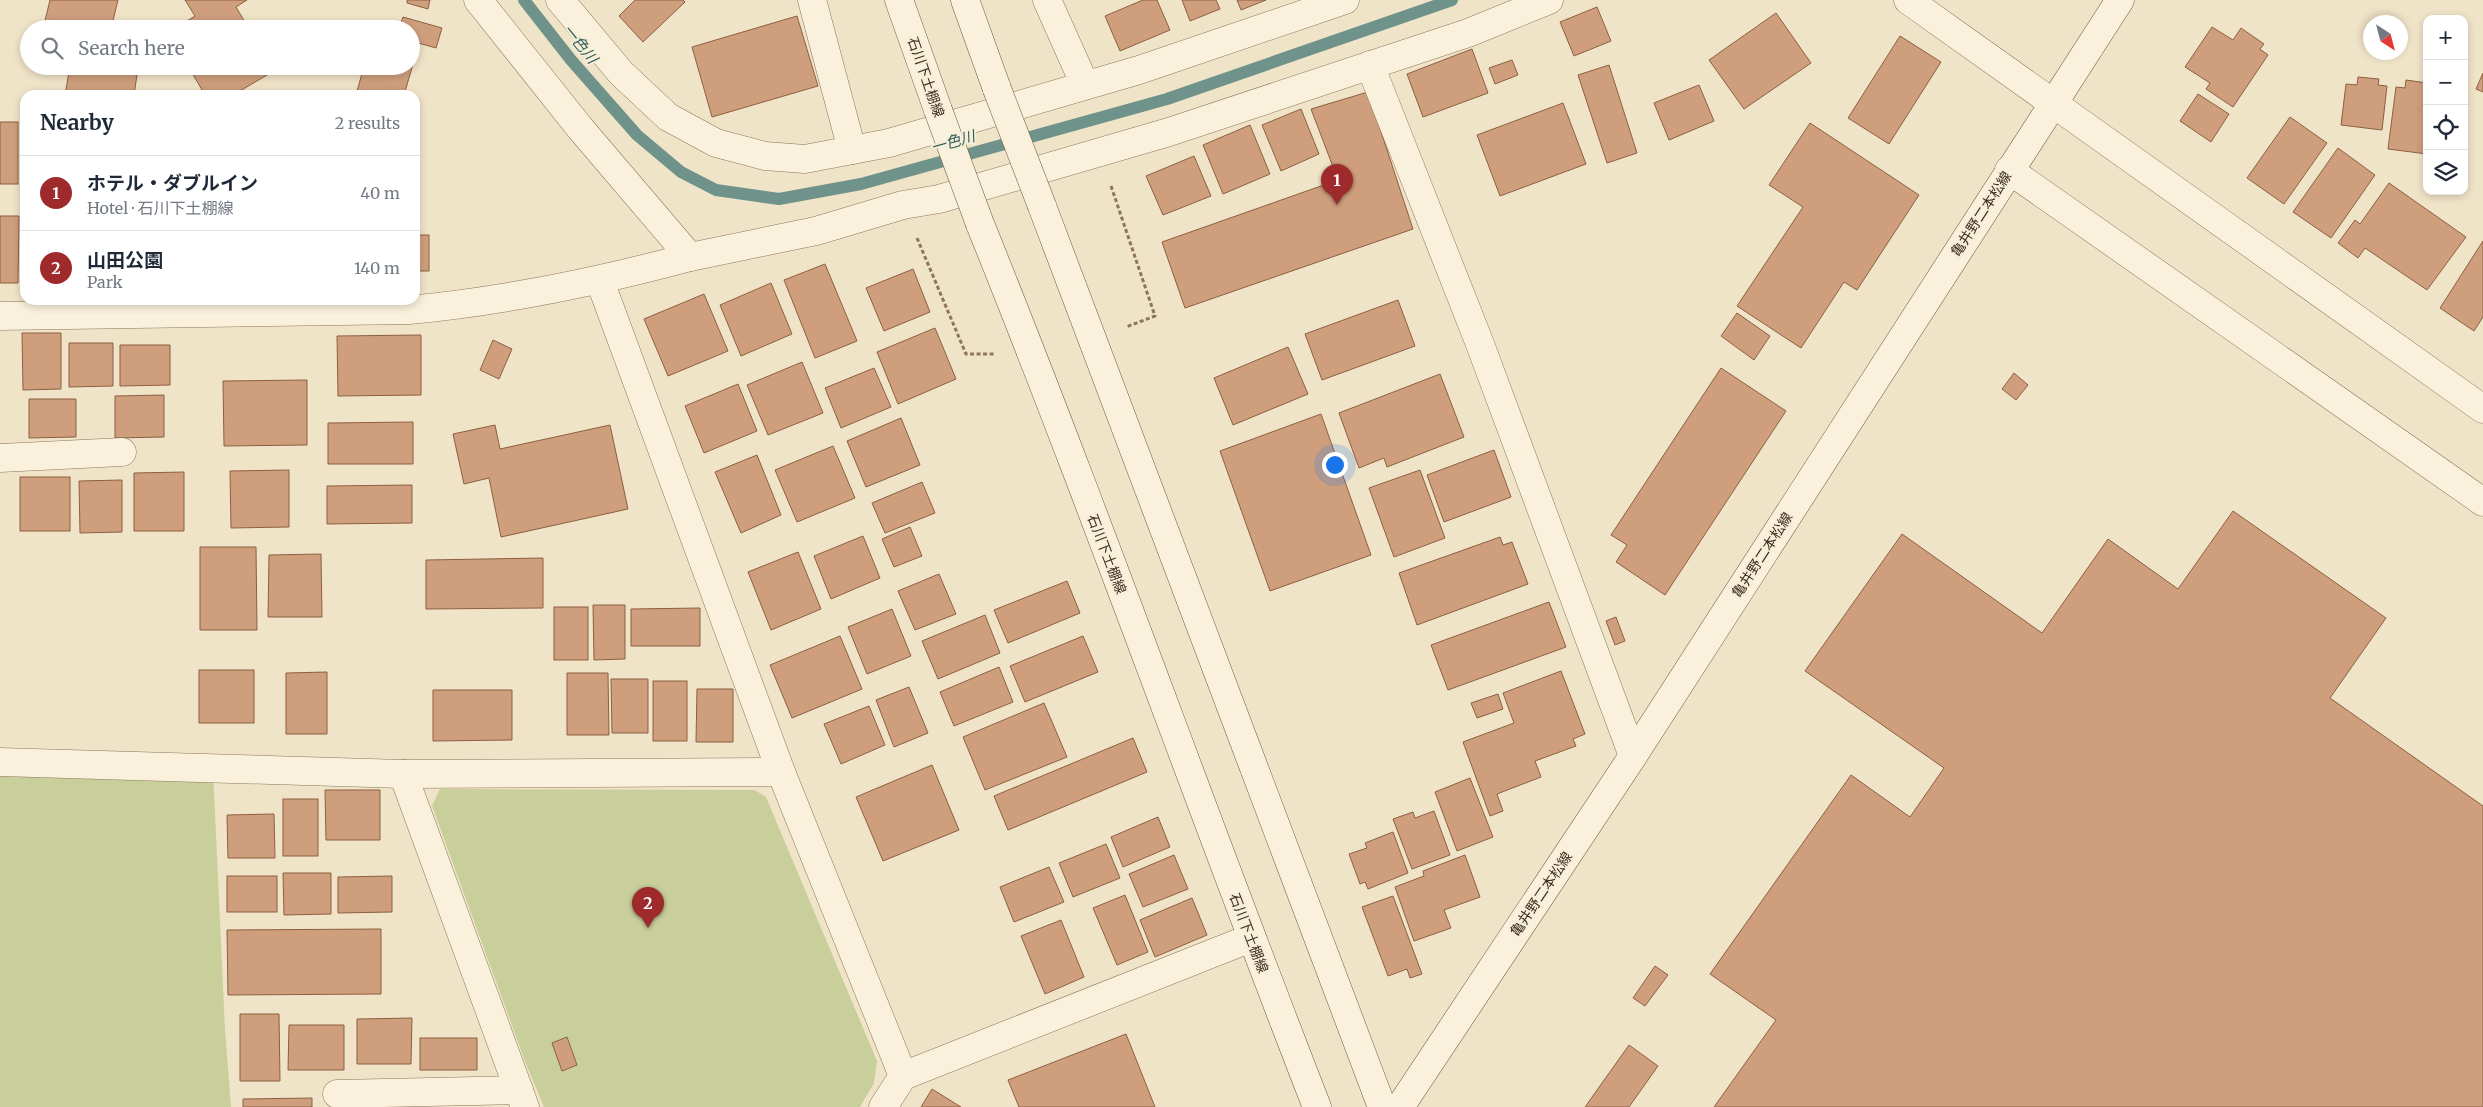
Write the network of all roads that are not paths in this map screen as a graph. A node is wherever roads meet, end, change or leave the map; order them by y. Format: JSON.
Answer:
{"nodes":[{"id":1,"x":478,"y":0,"type":"edge"},
{"id":2,"x":560,"y":0,"type":"edge"},
{"id":3,"x":812,"y":0,"type":"edge"},
{"id":4,"x":899,"y":0,"type":"edge"},
{"id":5,"x":966,"y":0,"type":"edge"},
{"id":6,"x":1047,"y":0,"type":"edge"},
{"id":7,"x":1345,"y":0,"type":"edge"},
{"id":8,"x":1549,"y":0,"type":"edge"},
{"id":9,"x":1908,"y":0,"type":"edge"},
{"id":10,"x":2120,"y":0,"type":"edge"},
{"id":11,"x":1293,"y":9,"type":"edge"},
{"id":12,"x":1370,"y":65,"type":"junction"},
{"id":13,"x":1085,"y":85,"type":"junction"},
{"id":14,"x":2054,"y":103,"type":"junction"},
{"id":15,"x":852,"y":150,"type":"junction"},
{"id":16,"x":2009,"y":170,"type":"junction"},
{"id":17,"x":690,"y":257,"type":"junction"},
{"id":18,"x":600,"y":281,"type":"junction"},
{"id":19,"x":0,"y":316,"type":"edge"},
{"id":20,"x":2483,"y":410,"type":"edge"},
{"id":21,"x":122,"y":452,"type":"dead end"},
{"id":22,"x":0,"y":458,"type":"edge"},
{"id":23,"x":2483,"y":502,"type":"edge"},
{"id":24,"x":1634,"y":756,"type":"junction"},
{"id":25,"x":0,"y":762,"type":"edge"},
{"id":26,"x":781,"y":772,"type":"junction"},
{"id":27,"x":404,"y":774,"type":"junction"},
{"id":28,"x":1251,"y":938,"type":"junction"},
{"id":29,"x":903,"y":1076,"type":"junction"},
{"id":30,"x":337,"y":1094,"type":"dead end"},
{"id":31,"x":522,"y":1098,"type":"edge"},
{"id":32,"x":440,"y":1099,"type":"edge"},
{"id":33,"x":883,"y":1107,"type":"edge"},
{"id":34,"x":1317,"y":1107,"type":"edge"},
{"id":35,"x":1382,"y":1107,"type":"edge"},
{"id":36,"x":1400,"y":1107,"type":"edge"}],
"edges":[{"from":1,"to":17,"type":"street"},
{"from":2,"to":15,"type":"street"},
{"from":3,"to":15,"type":"street"},
{"from":4,"to":28,"type":"street","name":"石川下土棚線","bridge":true},
{"from":5,"to":35,"type":"street","bridge":true},
{"from":6,"to":13,"type":"street"},
{"from":7,"to":11,"type":"street"},
{"from":8,"to":12,"type":"street"},
{"from":9,"to":14,"type":"street"},
{"from":10,"to":14,"type":"street","name":"亀井野二本松線"},
{"from":11,"to":13,"type":"street"},
{"from":12,"to":17,"type":"street"},
{"from":12,"to":24,"type":"street"},
{"from":13,"to":15,"type":"street"},
{"from":14,"to":16,"type":"street","name":"亀井野二本松線"},
{"from":14,"to":20,"type":"street"},
{"from":16,"to":23,"type":"street"},
{"from":16,"to":24,"type":"street","name":"亀井野二本松線"},
{"from":17,"to":18,"type":"street"},
{"from":18,"to":19,"type":"street"},
{"from":18,"to":26,"type":"street"},
{"from":21,"to":22,"type":"street"},
{"from":24,"to":36,"type":"street","name":"亀井野二本松線"},
{"from":25,"to":27,"type":"street"},
{"from":26,"to":27,"type":"street"},
{"from":26,"to":29,"type":"street"},
{"from":27,"to":31,"type":"street"},
{"from":28,"to":29,"type":"street"},
{"from":28,"to":34,"type":"street","name":"石川下土棚線"},
{"from":29,"to":33,"type":"street"},
{"from":30,"to":32,"type":"street"},
{"from":31,"to":32,"type":"street"}]}
